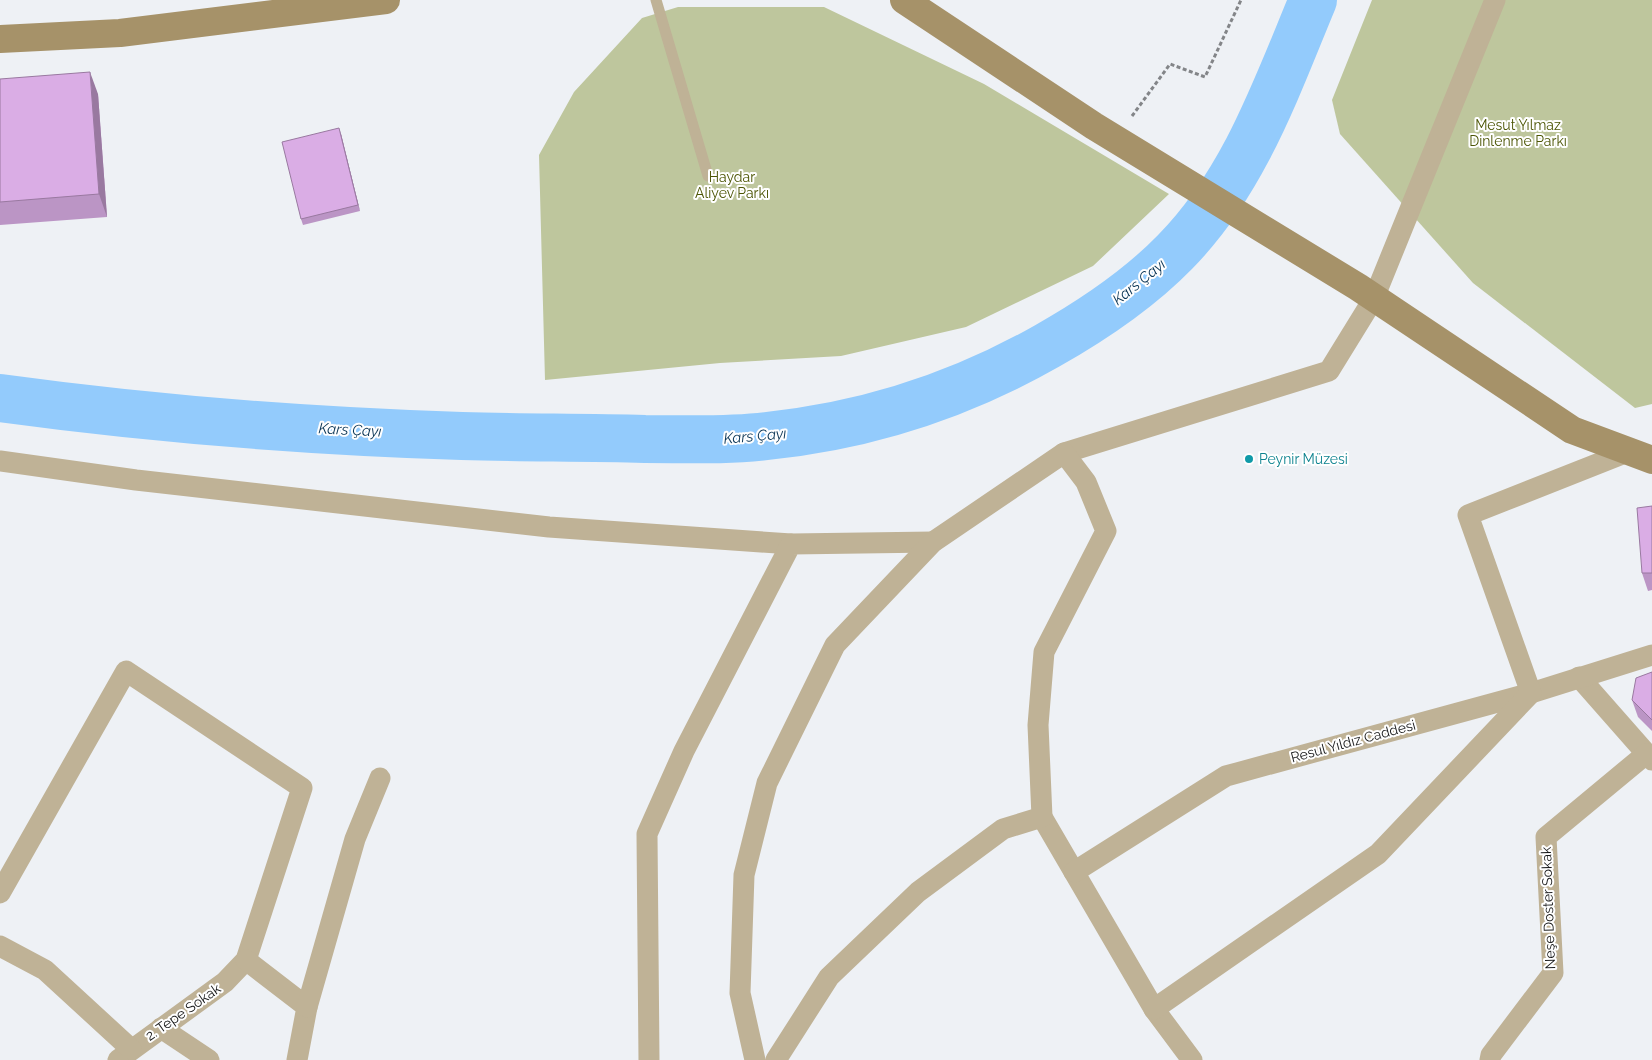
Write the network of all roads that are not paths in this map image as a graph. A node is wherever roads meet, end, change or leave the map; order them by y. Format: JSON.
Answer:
{"nodes":[{"id":1,"x":386,"y":0,"type":"edge"},
{"id":2,"x":656,"y":0,"type":"edge"},
{"id":3,"x":904,"y":0,"type":"edge"},
{"id":4,"x":1495,"y":0,"type":"edge"},
{"id":5,"x":0,"y":39,"type":"edge"},
{"id":6,"x":708,"y":176,"type":"dead end"},
{"id":7,"x":1366,"y":292,"type":"junction"},
{"id":8,"x":1064,"y":453,"type":"junction"},
{"id":9,"x":1641,"y":456,"type":"edge"},
{"id":10,"x":0,"y":461,"type":"edge"},
{"id":11,"x":933,"y":542,"type":"junction"},
{"id":12,"x":791,"y":544,"type":"junction"},
{"id":13,"x":1652,"y":655,"type":"edge"},
{"id":14,"x":1579,"y":677,"type":"junction"},
{"id":15,"x":1531,"y":692,"type":"junction"},
{"id":16,"x":1649,"y":757,"type":"edge"},
{"id":17,"x":380,"y":778,"type":"dead end"},
{"id":18,"x":1042,"y":817,"type":"junction"},
{"id":19,"x":1074,"y":872,"type":"junction"},
{"id":20,"x":0,"y":893,"type":"edge"},
{"id":21,"x":0,"y":946,"type":"edge"},
{"id":22,"x":246,"y":960,"type":"junction"},
{"id":23,"x":307,"y":1006,"type":"junction"},
{"id":24,"x":1154,"y":1009,"type":"junction"},
{"id":25,"x":161,"y":1028,"type":"junction"},
{"id":26,"x":124,"y":1055,"type":"edge"},
{"id":27,"x":209,"y":1060,"type":"edge"},
{"id":28,"x":297,"y":1060,"type":"edge"},
{"id":29,"x":649,"y":1060,"type":"edge"},
{"id":30,"x":755,"y":1060,"type":"edge"},
{"id":31,"x":776,"y":1060,"type":"edge"},
{"id":32,"x":1192,"y":1060,"type":"edge"},
{"id":33,"x":1490,"y":1060,"type":"edge"}],
"edges":[{"from":1,"to":5,"type":"street"},
{"from":2,"to":6,"type":"lane"},
{"from":3,"to":7,"type":"street"},
{"from":4,"to":7,"type":"street"},
{"from":7,"to":8,"type":"street"},
{"from":7,"to":9,"type":"street"},
{"from":8,"to":11,"type":"street"},
{"from":8,"to":18,"type":"street"},
{"from":9,"to":15,"type":"street"},
{"from":10,"to":12,"type":"street"},
{"from":11,"to":12,"type":"street"},
{"from":11,"to":30,"type":"street"},
{"from":12,"to":29,"type":"street"},
{"from":13,"to":14,"type":"street","name":"Resul Yıldız Caddesi"},
{"from":14,"to":15,"type":"street","name":"Resul Yıldız Caddesi"},
{"from":14,"to":16,"type":"street"},
{"from":15,"to":19,"type":"street","name":"Resul Yıldız Caddesi"},
{"from":15,"to":24,"type":"street"},
{"from":16,"to":33,"type":"street","name":"Neşe Doster Sokak"},
{"from":17,"to":23,"type":"street"},
{"from":18,"to":19,"type":"street"},
{"from":18,"to":31,"type":"street"},
{"from":19,"to":24,"type":"street"},
{"from":20,"to":22,"type":"street"},
{"from":21,"to":26,"type":"street"},
{"from":22,"to":23,"type":"street"},
{"from":22,"to":25,"type":"street","name":"2. Tepe Sokak"},
{"from":23,"to":28,"type":"street"},
{"from":24,"to":32,"type":"street"},
{"from":25,"to":26,"type":"street","name":"2. Tepe Sokak"},
{"from":25,"to":27,"type":"street"}]}
